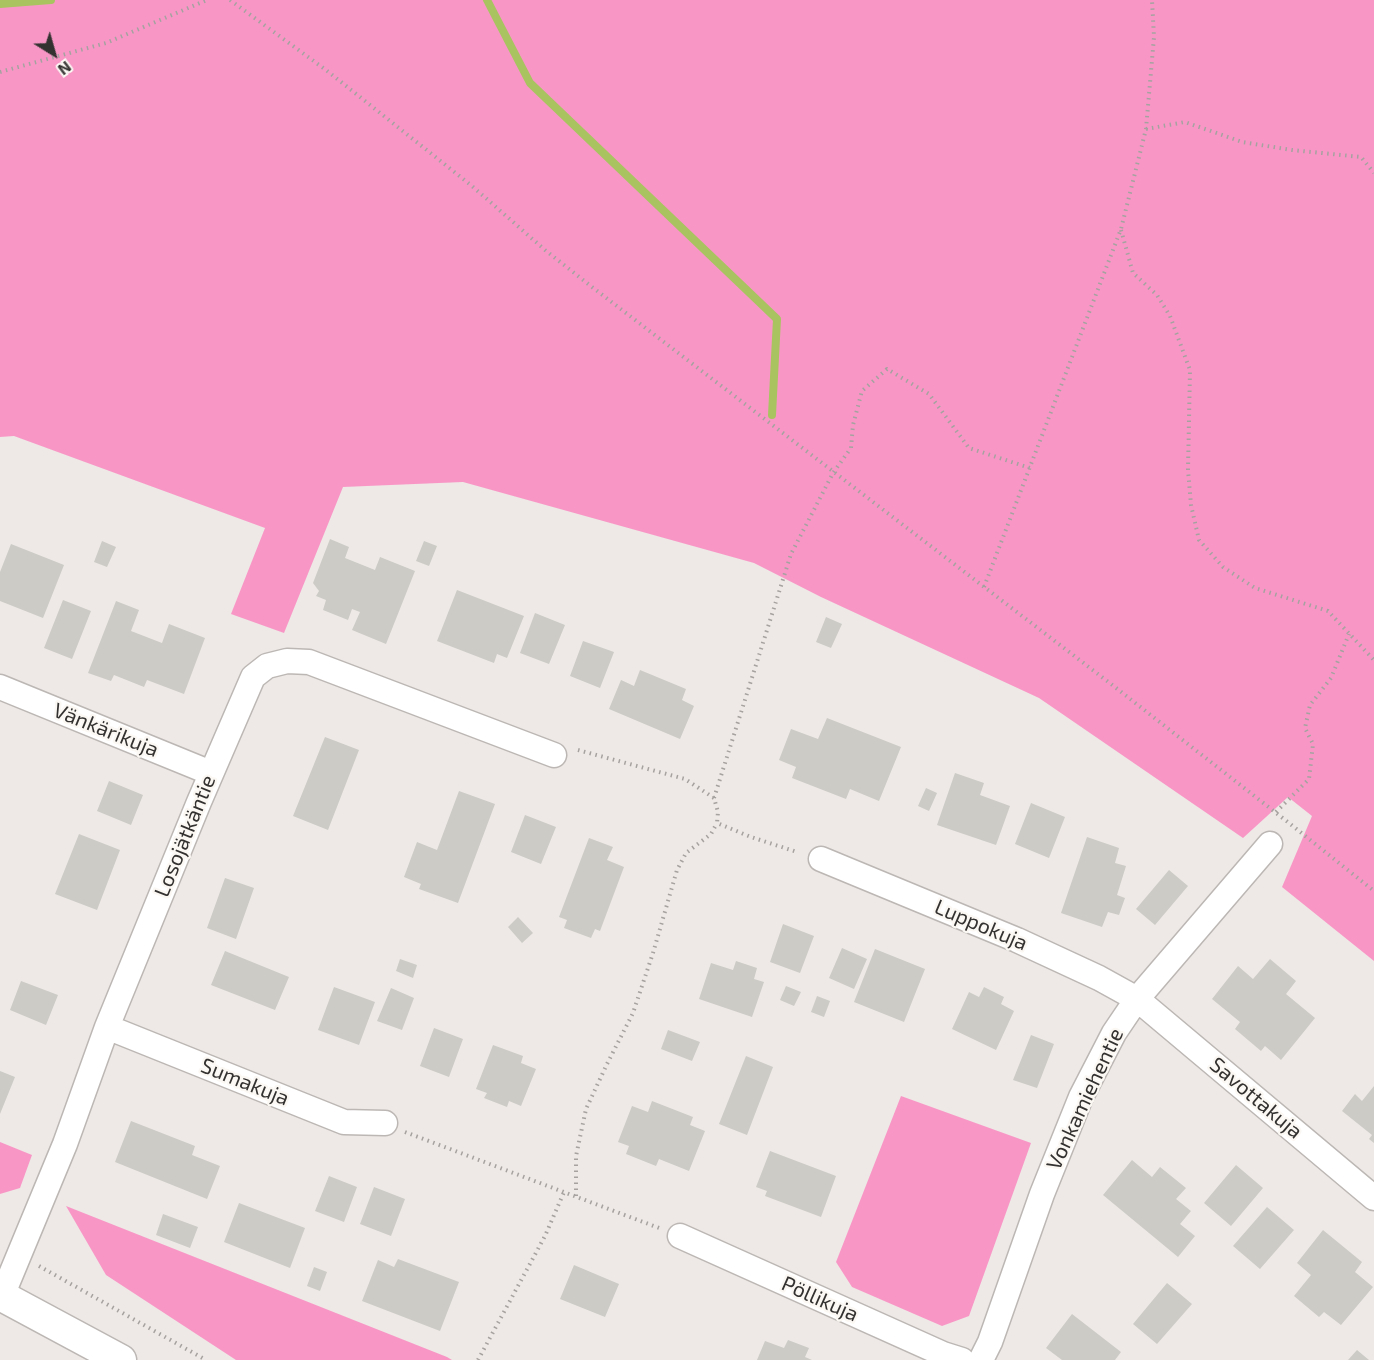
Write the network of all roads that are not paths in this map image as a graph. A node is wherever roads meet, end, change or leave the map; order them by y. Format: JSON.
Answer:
{"nodes":[{"id":1,"x":0,"y":687,"type":"edge"},
{"id":2,"x":554,"y":755,"type":"road end"},
{"id":3,"x":211,"y":773,"type":"junction"},
{"id":4,"x":1270,"y":844,"type":"dead end"},
{"id":5,"x":821,"y":859,"type":"road end"},
{"id":6,"x":1137,"y":999,"type":"junction"},
{"id":7,"x":107,"y":1028,"type":"junction"},
{"id":8,"x":385,"y":1124,"type":"road end"},
{"id":9,"x":1374,"y":1198,"type":"edge"},
{"id":10,"x":680,"y":1236,"type":"road end"},
{"id":11,"x":1,"y":1296,"type":"edge"},
{"id":12,"x":121,"y":1360,"type":"edge"},
{"id":13,"x":962,"y":1360,"type":"edge"},
{"id":14,"x":981,"y":1360,"type":"edge"}],
"edges":[{"from":1,"to":3,"type":"street","name":"Vänkärikuja"},
{"from":2,"to":3,"type":"street","name":"Losojätkäntie"},
{"from":3,"to":7,"type":"street","name":"Losojätkäntie"},
{"from":4,"to":6,"type":"street","name":"Vonkamiehentie"},
{"from":5,"to":6,"type":"street","name":"Luppokuja"},
{"from":6,"to":9,"type":"street","name":"Savottakuja"},
{"from":6,"to":14,"type":"street","name":"Vonkamiehentie"},
{"from":7,"to":8,"type":"street","name":"Sumakuja"},
{"from":7,"to":11,"type":"street","name":"Losojätkäntie"},
{"from":10,"to":13,"type":"street","name":"Pöllikuja"},
{"from":11,"to":12,"type":"street"}]}
